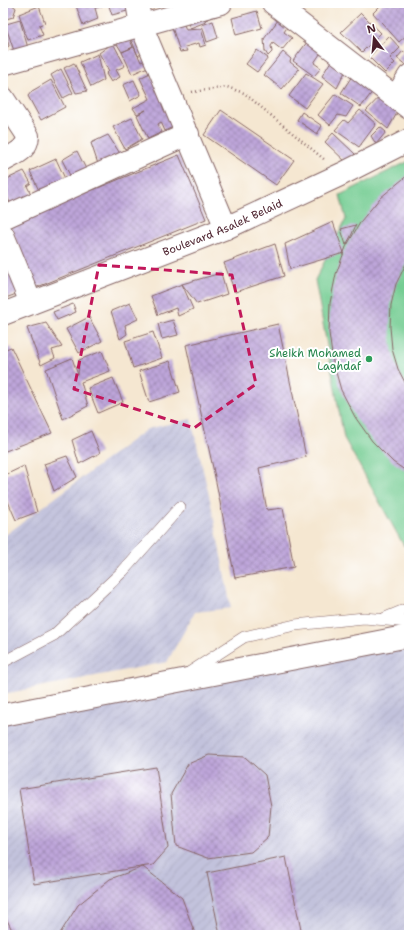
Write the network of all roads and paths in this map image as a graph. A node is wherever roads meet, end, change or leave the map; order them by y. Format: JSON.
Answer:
{"nodes":[{"id":1,"x":137,"y":3,"type":"edge"},
{"id":2,"x":221,"y":3,"type":"edge"},
{"id":3,"x":273,"y":3,"type":"edge"},
{"id":4,"x":141,"y":25,"type":"junction"},
{"id":5,"x":3,"y":64,"type":"edge"},
{"id":6,"x":409,"y":76,"type":"edge"},
{"id":7,"x":171,"y":96,"type":"junction"},
{"id":8,"x":3,"y":98,"type":"edge"},
{"id":9,"x":402,"y":102,"type":"edge"},
{"id":10,"x":188,"y":134,"type":"junction"},
{"id":11,"x":409,"y":140,"type":"edge"},
{"id":12,"x":3,"y":161,"type":"edge"},
{"id":13,"x":342,"y":174,"type":"junction"},
{"id":14,"x":3,"y":218,"type":"edge"},
{"id":15,"x":226,"y":228,"type":"junction"},
{"id":16,"x":3,"y":234,"type":"edge"},
{"id":17,"x":31,"y":303,"type":"junction"},
{"id":18,"x":3,"y":314,"type":"edge"},
{"id":19,"x":180,"y":507,"type":"dead end"},
{"id":20,"x":409,"y":608,"type":"edge"},
{"id":21,"x":383,"y":619,"type":"junction"},
{"id":22,"x":409,"y":622,"type":"edge"},
{"id":23,"x":409,"y":636,"type":"edge"},
{"id":24,"x":3,"y":662,"type":"edge"},
{"id":25,"x":175,"y":682,"type":"junction"},
{"id":26,"x":3,"y":715,"type":"edge"}],
"edges":[{"from":1,"to":4,"type":"street"},
{"from":2,"to":4,"type":"street"},
{"from":3,"to":9,"type":"street"},
{"from":4,"to":5,"type":"street"},
{"from":4,"to":7,"type":"street"},
{"from":6,"to":9,"type":"street"},
{"from":7,"to":10,"type":"street"},
{"from":7,"to":13,"type":"path"},
{"from":8,"to":12,"type":"street"},
{"from":10,"to":14,"type":"street"},
{"from":10,"to":15,"type":"street"},
{"from":11,"to":13,"type":"street","name":"Boulevard Asalek Belaid"},
{"from":13,"to":15,"type":"street","name":"Boulevard Asalek Belaid"},
{"from":15,"to":17,"type":"street","name":"Boulevard Asalek Belaid"},
{"from":16,"to":17,"type":"street"},
{"from":17,"to":18,"type":"street","name":"Boulevard Asalek Belaid"},
{"from":19,"to":24,"type":"lane"},
{"from":20,"to":21,"type":"lane"},
{"from":21,"to":22,"type":"lane"},
{"from":21,"to":25,"type":"lane"},
{"from":23,"to":25,"type":"street"},
{"from":25,"to":26,"type":"street"}]}
